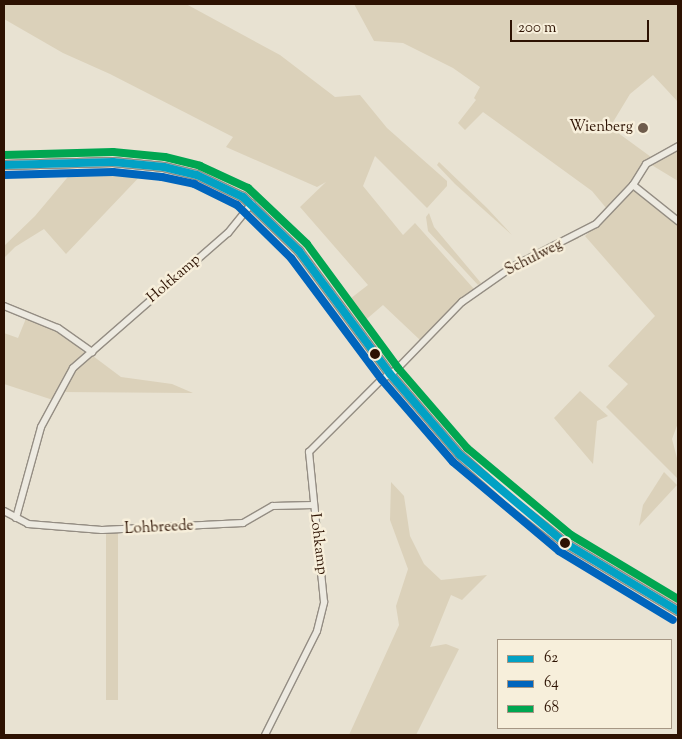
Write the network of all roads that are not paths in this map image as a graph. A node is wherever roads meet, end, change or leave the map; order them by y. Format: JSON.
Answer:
{"nodes":[{"id":1,"x":678,"y":146,"type":"edge"},
{"id":2,"x":4,"y":165,"type":"edge"},
{"id":3,"x":633,"y":185,"type":"junction"},
{"id":4,"x":252,"y":203,"type":"junction"},
{"id":5,"x":678,"y":221,"type":"edge"},
{"id":6,"x":4,"y":306,"type":"edge"},
{"id":7,"x":92,"y":352,"type":"junction"},
{"id":8,"x":390,"y":374,"type":"junction"},
{"id":9,"x":313,"y":505,"type":"junction"},
{"id":10,"x":4,"y":511,"type":"edge"},
{"id":11,"x":16,"y":518,"type":"junction"},
{"id":12,"x":678,"y":611,"type":"edge"},
{"id":13,"x":265,"y":735,"type":"edge"}],
"edges":[{"from":1,"to":3,"type":"street","name":"Schulweg"},
{"from":2,"to":4,"type":"main road"},
{"from":3,"to":5,"type":"street"},
{"from":3,"to":8,"type":"street","name":"Schulweg"},
{"from":4,"to":7,"type":"street","name":"Holtkamp"},
{"from":4,"to":8,"type":"main road"},
{"from":6,"to":7,"type":"street"},
{"from":7,"to":11,"type":"street","name":"Holtkamp"},
{"from":8,"to":9,"type":"street","name":"Lohkamp"},
{"from":8,"to":12,"type":"main road"},
{"from":9,"to":11,"type":"street","name":"Lohbreede"},
{"from":9,"to":13,"type":"street","name":"Lohkamp"},
{"from":10,"to":11,"type":"street","name":"Lohbreede"}]}
